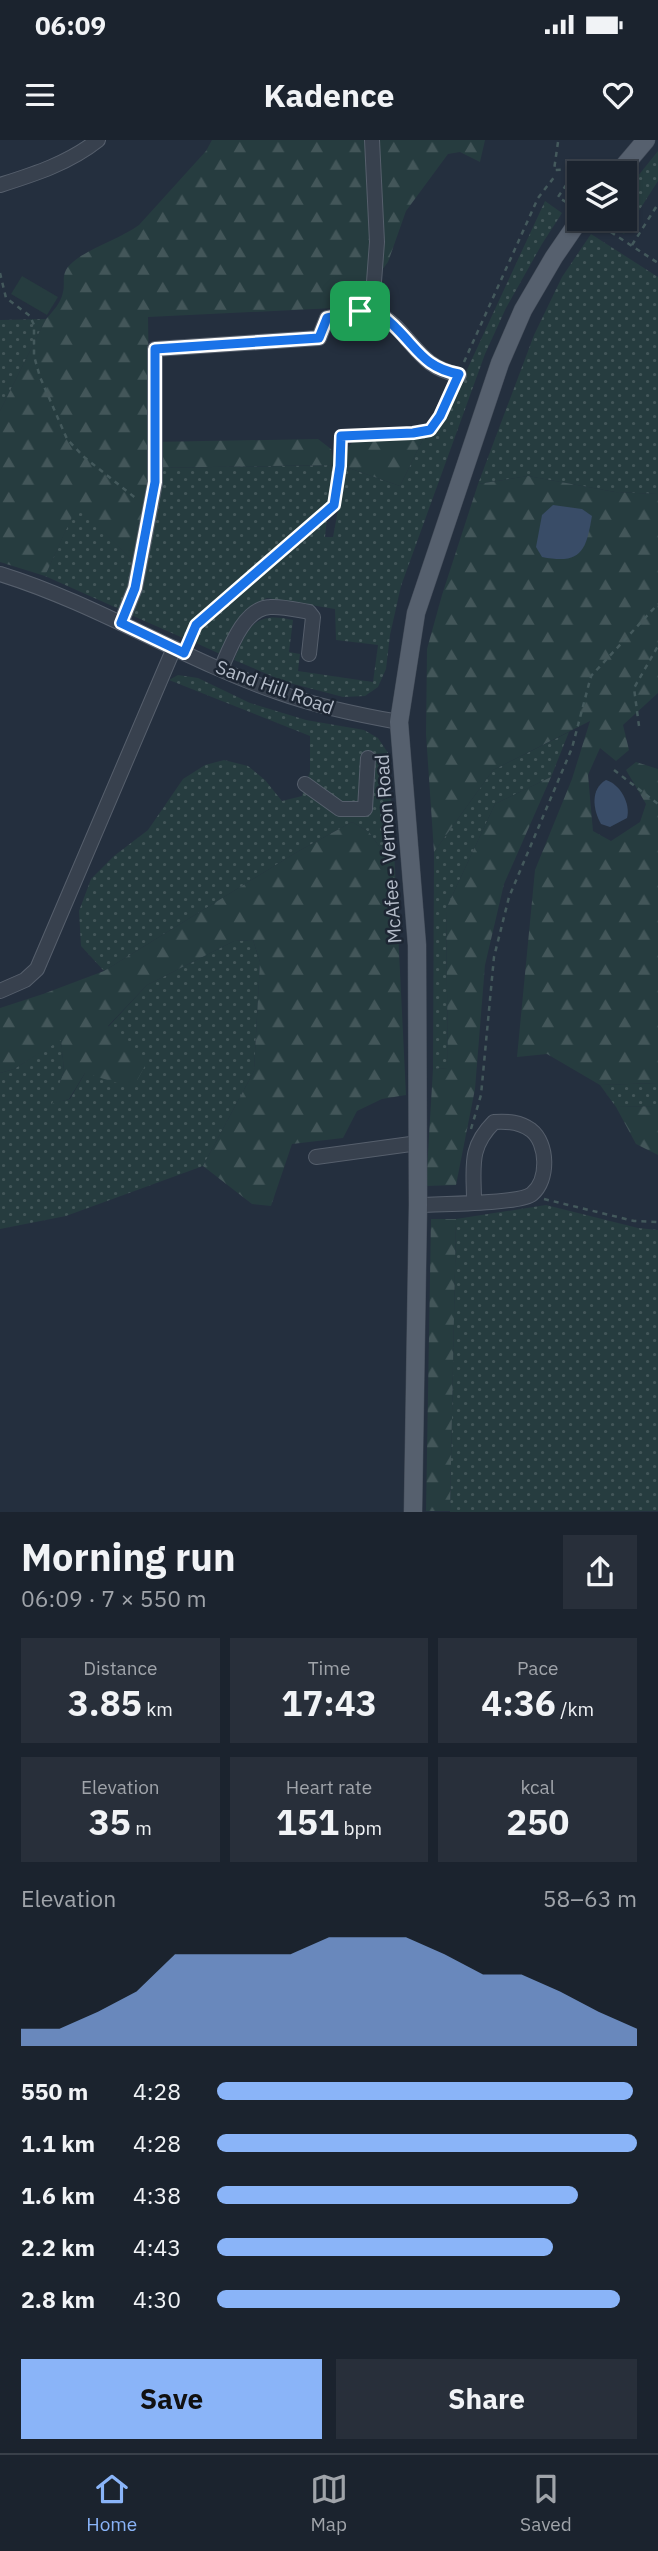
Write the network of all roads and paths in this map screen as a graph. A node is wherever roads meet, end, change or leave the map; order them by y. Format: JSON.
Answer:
{"nodes":[{"id":1,"x":98,"y":140,"type":"edge"},
{"id":2,"x":372,"y":140,"type":"edge"},
{"id":3,"x":646,"y":140,"type":"edge"},
{"id":4,"x":558,"y":142,"type":"dead end"},
{"id":5,"x":628,"y":161,"type":"edge"},
{"id":6,"x":567,"y":169,"type":"edge"},
{"id":7,"x":555,"y":176,"type":"dead end"},
{"id":8,"x":567,"y":184,"type":"edge"},
{"id":9,"x":0,"y":185,"type":"edge"},
{"id":10,"x":567,"y":203,"type":"edge"},
{"id":11,"x":658,"y":204,"type":"edge"},
{"id":12,"x":572,"y":231,"type":"edge"},
{"id":13,"x":609,"y":231,"type":"edge"},
{"id":14,"x":632,"y":246,"type":"junction"},
{"id":15,"x":658,"y":263,"type":"edge"},
{"id":16,"x":0,"y":273,"type":"edge"},
{"id":17,"x":366,"y":303,"type":"junction"},
{"id":18,"x":459,"y":374,"type":"junction"},
{"id":19,"x":150,"y":508,"type":"junction"},
{"id":20,"x":0,"y":574,"type":"edge"},
{"id":21,"x":658,"y":604,"type":"edge"},
{"id":22,"x":121,"y":623,"type":"junction"},
{"id":23,"x":658,"y":646,"type":"edge"},
{"id":24,"x":179,"y":651,"type":"junction"},
{"id":25,"x":309,"y":654,"type":"dead end"},
{"id":26,"x":220,"y":669,"type":"junction"},
{"id":27,"x":399,"y":722,"type":"junction"},
{"id":28,"x":639,"y":726,"type":"dead end"},
{"id":29,"x":368,"y":758,"type":"dead end"},
{"id":30,"x":614,"y":770,"type":"dead end"},
{"id":31,"x":305,"y":784,"type":"dead end"},
{"id":32,"x":658,"y":804,"type":"edge"},
{"id":33,"x":0,"y":991,"type":"edge"},
{"id":34,"x":418,"y":1143,"type":"junction"},
{"id":35,"x":475,"y":1147,"type":"junction"},
{"id":36,"x":316,"y":1157,"type":"dead end"},
{"id":37,"x":531,"y":1195,"type":"junction"},
{"id":38,"x":474,"y":1202,"type":"junction"},
{"id":39,"x":418,"y":1205,"type":"junction"},
{"id":40,"x":658,"y":1222,"type":"edge"},
{"id":41,"x":413,"y":1511,"type":"edge"}],
"edges":[{"from":1,"to":9,"type":"street"},
{"from":2,"to":17,"type":"street"},
{"from":3,"to":5,"type":"main road"},
{"from":4,"to":6,"type":"path"},
{"from":7,"to":18,"type":"path"},
{"from":8,"to":10,"type":"path"},
{"from":11,"to":14,"type":"path"},
{"from":12,"to":27,"type":"main road","name":"McAfee - Vernon Road"},
{"from":13,"to":14,"type":"path"},
{"from":14,"to":15,"type":"path"},
{"from":16,"to":19,"type":"path"},
{"from":17,"to":18,"type":"street"},
{"from":17,"to":19,"type":"street"},
{"from":18,"to":24,"type":"path"},
{"from":19,"to":22,"type":"street"},
{"from":20,"to":22,"type":"street","name":"Sand Hill Road"},
{"from":21,"to":35,"type":"path"},
{"from":22,"to":24,"type":"street","name":"Sand Hill Road"},
{"from":23,"to":28,"type":"path"},
{"from":24,"to":26,"type":"street","name":"Sand Hill Road"},
{"from":24,"to":33,"type":"street"},
{"from":25,"to":26,"type":"street"},
{"from":26,"to":27,"type":"street","name":"Sand Hill Road"},
{"from":27,"to":34,"type":"main road","name":"McAfee - Vernon Road"},
{"from":29,"to":31,"type":"street"},
{"from":30,"to":32,"type":"path"},
{"from":34,"to":36,"type":"street"},
{"from":34,"to":39,"type":"main road","name":"McAfee - Vernon Road"},
{"from":35,"to":37,"type":"street"},
{"from":35,"to":38,"type":"street"},
{"from":37,"to":38,"type":"street"},
{"from":37,"to":40,"type":"path"},
{"from":38,"to":39,"type":"street"},
{"from":39,"to":41,"type":"main road","name":"McAfee - Vernon Road"}]}
